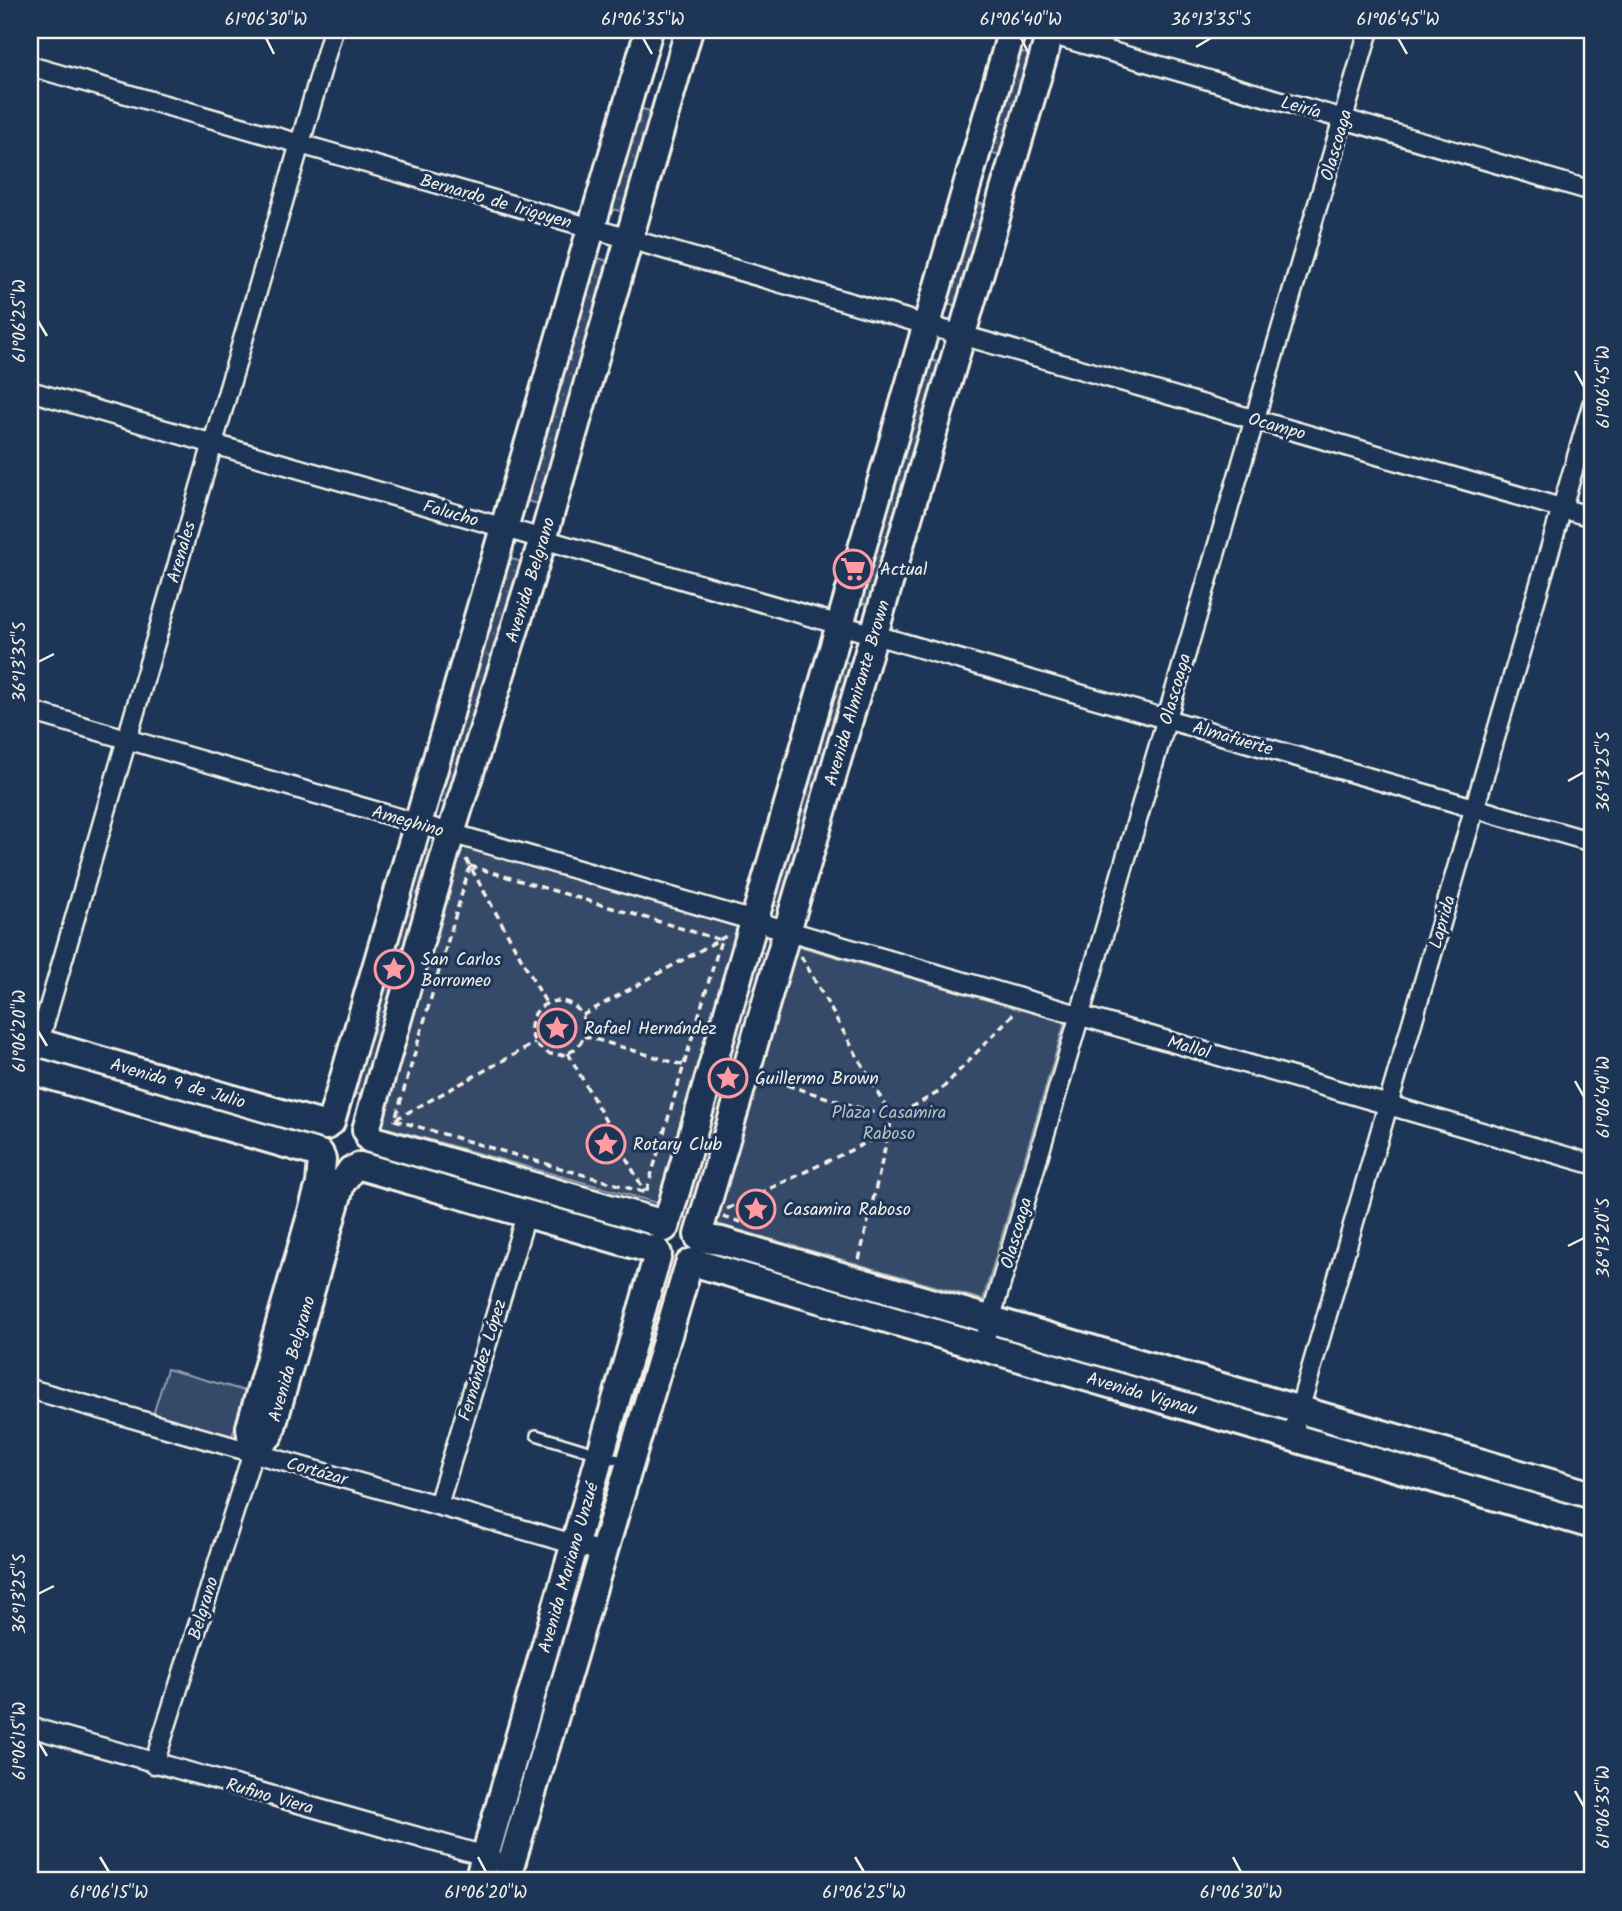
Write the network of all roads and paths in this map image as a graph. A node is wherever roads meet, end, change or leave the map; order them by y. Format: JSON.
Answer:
{"nodes":[{"id":1,"x":332,"y":30,"type":"edge"},
{"id":2,"x":649,"y":30,"type":"edge"},
{"id":3,"x":689,"y":30,"type":"edge"},
{"id":4,"x":1012,"y":30,"type":"edge"},
{"id":5,"x":1369,"y":30,"type":"edge"},
{"id":6,"x":1045,"y":31,"type":"edge"},
{"id":7,"x":30,"y":66,"type":"edge"},
{"id":8,"x":1343,"y":119,"type":"junction"},
{"id":9,"x":300,"y":144,"type":"junction"},
{"id":10,"x":1592,"y":191,"type":"edge"},
{"id":11,"x":591,"y":228,"type":"junction"},
{"id":12,"x":629,"y":239,"type":"junction"},
{"id":13,"x":927,"y":325,"type":"junction"},
{"id":14,"x":962,"y":335,"type":"junction"},
{"id":15,"x":30,"y":391,"type":"edge"},
{"id":16,"x":1592,"y":405,"type":"edge"},
{"id":17,"x":1254,"y":420,"type":"junction"},
{"id":18,"x":212,"y":444,"type":"junction"},
{"id":19,"x":1562,"y":509,"type":"junction"},
{"id":20,"x":1592,"y":517,"type":"edge"},
{"id":21,"x":504,"y":528,"type":"junction"},
{"id":22,"x":543,"y":540,"type":"junction"},
{"id":23,"x":840,"y":625,"type":"junction"},
{"id":24,"x":873,"y":634,"type":"junction"},
{"id":25,"x":30,"y":711,"type":"edge"},
{"id":26,"x":1167,"y":719,"type":"junction"},
{"id":27,"x":127,"y":739,"type":"junction"},
{"id":28,"x":1475,"y":808,"type":"junction"},
{"id":29,"x":418,"y":824,"type":"junction"},
{"id":30,"x":451,"y":833,"type":"junction"},
{"id":31,"x":1592,"y":842,"type":"edge"},
{"id":32,"x":470,"y":866,"type":"junction"},
{"id":33,"x":755,"y":921,"type":"junction"},
{"id":34,"x":786,"y":930,"type":"junction"},
{"id":35,"x":721,"y":940,"type":"junction"},
{"id":36,"x":1026,"y":1000,"type":"junction"},
{"id":37,"x":546,"y":1003,"type":"junction"},
{"id":38,"x":583,"y":1015,"type":"junction"},
{"id":39,"x":1080,"y":1016,"type":"junction"},
{"id":40,"x":584,"y":1036,"type":"junction"},
{"id":41,"x":34,"y":1041,"type":"edge"},
{"id":42,"x":535,"y":1043,"type":"junction"},
{"id":43,"x":568,"y":1053,"type":"junction"},
{"id":44,"x":684,"y":1065,"type":"junction"},
{"id":45,"x":30,"y":1071,"type":"edge"},
{"id":46,"x":746,"y":1071,"type":"junction"},
{"id":47,"x":1388,"y":1105,"type":"junction"},
{"id":48,"x":892,"y":1118,"type":"junction"},
{"id":49,"x":395,"y":1120,"type":"junction"},
{"id":50,"x":329,"y":1124,"type":"junction"},
{"id":51,"x":889,"y":1132,"type":"junction"},
{"id":52,"x":368,"y":1134,"type":"junction"},
{"id":53,"x":321,"y":1157,"type":"junction"},
{"id":54,"x":1592,"y":1164,"type":"edge"},
{"id":55,"x":356,"y":1168,"type":"junction"},
{"id":56,"x":646,"y":1193,"type":"junction"},
{"id":57,"x":526,"y":1215,"type":"junction"},
{"id":58,"x":662,"y":1237,"type":"junction"},
{"id":59,"x":696,"y":1243,"type":"junction"},
{"id":60,"x":854,"y":1280,"type":"junction"},
{"id":61,"x":296,"y":1303,"type":"junction"},
{"id":62,"x":990,"y":1320,"type":"junction"},
{"id":63,"x":982,"y":1348,"type":"junction"},
{"id":64,"x":30,"y":1389,"type":"edge"},
{"id":65,"x":1300,"y":1410,"type":"junction"},
{"id":66,"x":536,"y":1435,"type":"dead end"},
{"id":67,"x":1292,"y":1438,"type":"junction"},
{"id":68,"x":253,"y":1452,"type":"junction"},
{"id":69,"x":600,"y":1455,"type":"junction"},
{"id":70,"x":631,"y":1464,"type":"junction"},
{"id":71,"x":1592,"y":1495,"type":"edge"},
{"id":72,"x":438,"y":1505,"type":"junction"},
{"id":73,"x":1592,"y":1525,"type":"edge"},
{"id":74,"x":574,"y":1543,"type":"junction"},
{"id":75,"x":605,"y":1553,"type":"junction"},
{"id":76,"x":30,"y":1727,"type":"edge"},
{"id":77,"x":154,"y":1764,"type":"junction"},
{"id":78,"x":481,"y":1869,"type":"edge"},
{"id":79,"x":508,"y":1875,"type":"edge"}],
"edges":[{"from":1,"to":9,"type":"street","name":"Arenales"},
{"from":2,"to":11,"type":"main road"},
{"from":3,"to":12,"type":"main road","name":"Avenida Belgrano"},
{"from":4,"to":13,"type":"main road","name":"Avenida Almirante Brown"},
{"from":5,"to":8,"type":"street","name":"Olascoaga"},
{"from":6,"to":8,"type":"street","name":"Leiría"},
{"from":6,"to":14,"type":"main road","name":"Avenida Almirante Brown"},
{"from":7,"to":9,"type":"street","name":"Bernardo de Irigoyen"},
{"from":8,"to":10,"type":"street","name":"Leiría"},
{"from":8,"to":17,"type":"street","name":"Olascoaga"},
{"from":9,"to":11,"type":"street","name":"Bernardo de Irigoyen"},
{"from":9,"to":18,"type":"street","name":"Arenales"},
{"from":11,"to":12,"type":"street","name":"Bernardo de Irigoyen"},
{"from":11,"to":21,"type":"main road"},
{"from":12,"to":13,"type":"street","name":"Bernardo de Irigoyen"},
{"from":12,"to":22,"type":"main road","name":"Avenida Belgrano"},
{"from":13,"to":14,"type":"street","name":"Bernardo de Irigoyen"},
{"from":13,"to":23,"type":"main road","name":"Avenida Almirante Brown"},
{"from":14,"to":17,"type":"street","name":"Ocampo"},
{"from":14,"to":24,"type":"main road","name":"Avenida Almirante Brown"},
{"from":15,"to":18,"type":"street","name":"Falucho"},
{"from":16,"to":19,"type":"street","name":"Laprida"},
{"from":17,"to":19,"type":"street","name":"Ocampo"},
{"from":17,"to":26,"type":"street","name":"Olascoaga"},
{"from":18,"to":21,"type":"street","name":"Falucho"},
{"from":18,"to":27,"type":"street","name":"Arenales"},
{"from":19,"to":20,"type":"street","name":"Ocampo"},
{"from":19,"to":28,"type":"street","name":"Laprida"},
{"from":21,"to":22,"type":"street","name":"Falucho"},
{"from":21,"to":29,"type":"main road"},
{"from":22,"to":23,"type":"street","name":"Falucho"},
{"from":22,"to":30,"type":"main road","name":"Avenida Belgrano"},
{"from":23,"to":24,"type":"street","name":"Falucho"},
{"from":23,"to":33,"type":"main road","name":"Avenida Almirante Brown"},
{"from":24,"to":26,"type":"street","name":"Almafuerte"},
{"from":24,"to":34,"type":"main road","name":"Avenida Almirante Brown"},
{"from":25,"to":27,"type":"street","name":"Ameghino"},
{"from":26,"to":28,"type":"street","name":"Almafuerte"},
{"from":26,"to":39,"type":"street","name":"Olascoaga"},
{"from":27,"to":29,"type":"street","name":"Ameghino"},
{"from":27,"to":41,"type":"street","name":"Arenales"},
{"from":28,"to":31,"type":"street","name":"Almafuerte"},
{"from":28,"to":47,"type":"street","name":"Laprida"},
{"from":29,"to":30,"type":"street","name":"Ameghino"},
{"from":29,"to":50,"type":"main road"},
{"from":30,"to":32,"type":"path"},
{"from":30,"to":33,"type":"street","name":"Ameghino"},
{"from":30,"to":52,"type":"main road","name":"Avenida Belgrano"},
{"from":32,"to":35,"type":"path"},
{"from":32,"to":37,"type":"path"},
{"from":32,"to":49,"type":"path"},
{"from":33,"to":34,"type":"street","name":"Ameghino"},
{"from":33,"to":35,"type":"path"},
{"from":33,"to":58,"type":"main road","name":"Avenida Almirante Brown"},
{"from":34,"to":36,"type":"street","name":"Mallol"},
{"from":34,"to":46,"type":"main road","name":"Avenida Almirante Brown"},
{"from":34,"to":48,"type":"path"},
{"from":35,"to":38,"type":"path"},
{"from":35,"to":44,"type":"path"},
{"from":36,"to":39,"type":"street","name":"Mallol"},
{"from":36,"to":48,"type":"path"},
{"from":37,"to":38,"type":"path"},
{"from":37,"to":42,"type":"path"},
{"from":38,"to":40,"type":"path"},
{"from":39,"to":47,"type":"street","name":"Mallol"},
{"from":39,"to":62,"type":"street","name":"Olascoaga"},
{"from":40,"to":43,"type":"path"},
{"from":40,"to":44,"type":"path"},
{"from":41,"to":45,"type":"street","name":"Arenales"},
{"from":41,"to":50,"type":"main road","name":"Avenida 9 de Julio"},
{"from":42,"to":43,"type":"path"},
{"from":42,"to":49,"type":"path"},
{"from":43,"to":56,"type":"path"},
{"from":44,"to":56,"type":"path"},
{"from":45,"to":53,"type":"main road","name":"Avenida 9 de Julio"},
{"from":46,"to":48,"type":"path"},
{"from":46,"to":59,"type":"main road","name":"Avenida Almirante Brown"},
{"from":47,"to":54,"type":"street","name":"Mallol"},
{"from":47,"to":65,"type":"street","name":"Laprida"},
{"from":48,"to":51,"type":"path"},
{"from":49,"to":52,"type":"path"},
{"from":49,"to":56,"type":"path"},
{"from":50,"to":52,"type":"main road"},
{"from":50,"to":53,"type":"main road"},
{"from":51,"to":59,"type":"path"},
{"from":51,"to":60,"type":"path"},
{"from":52,"to":55,"type":"main road"},
{"from":52,"to":58,"type":"main road"},
{"from":53,"to":55,"type":"main road"},
{"from":53,"to":61,"type":"main road","name":"Avenida Belgrano"},
{"from":55,"to":57,"type":"main road"},
{"from":55,"to":61,"type":"main road","name":"Avenida Belgrano"},
{"from":56,"to":58,"type":"path"},
{"from":57,"to":58,"type":"main road"},
{"from":57,"to":72,"type":"street","name":"Fernández López"},
{"from":58,"to":59,"type":"main road"},
{"from":58,"to":59,"type":"main road"},
{"from":58,"to":69,"type":"main road","name":"Avenida Mariano Unzué"},
{"from":59,"to":60,"type":"main road","name":"Avenida Vignau"},
{"from":59,"to":63,"type":"main road","name":"Avenida Vignau"},
{"from":59,"to":70,"type":"main road","name":"Avenida Mariano Unzué"},
{"from":60,"to":62,"type":"main road","name":"Avenida Vignau"},
{"from":61,"to":68,"type":"main road","name":"Avenida Belgrano"},
{"from":62,"to":63,"type":"street","name":"Olascoaga"},
{"from":62,"to":65,"type":"main road","name":"Avenida Vignau"},
{"from":63,"to":67,"type":"main road","name":"Avenida Vignau"},
{"from":64,"to":68,"type":"street","name":"Cortázar"},
{"from":65,"to":67,"type":"street","name":"Laprida"},
{"from":65,"to":71,"type":"main road","name":"Avenida Vignau"},
{"from":66,"to":69,"type":"lane"},
{"from":67,"to":73,"type":"main road","name":"Avenida Vignau"},
{"from":68,"to":72,"type":"street","name":"Cortázar"},
{"from":68,"to":77,"type":"street","name":"Belgrano"},
{"from":69,"to":70,"type":"lane"},
{"from":69,"to":74,"type":"main road","name":"Avenida Mariano Unzué"},
{"from":70,"to":75,"type":"main road","name":"Avenida Mariano Unzué"},
{"from":72,"to":74,"type":"street","name":"Cortázar"},
{"from":74,"to":75,"type":"street","name":"Cortázar"},
{"from":74,"to":78,"type":"main road","name":"Avenida Mariano Unzué"},
{"from":75,"to":79,"type":"main road","name":"Avenida Mariano Unzué"},
{"from":76,"to":77,"type":"street","name":"Rufino Viera"},
{"from":77,"to":78,"type":"street","name":"Rufino Viera"},
{"from":78,"to":79,"type":"street","name":"Rufino Viera"}]}
